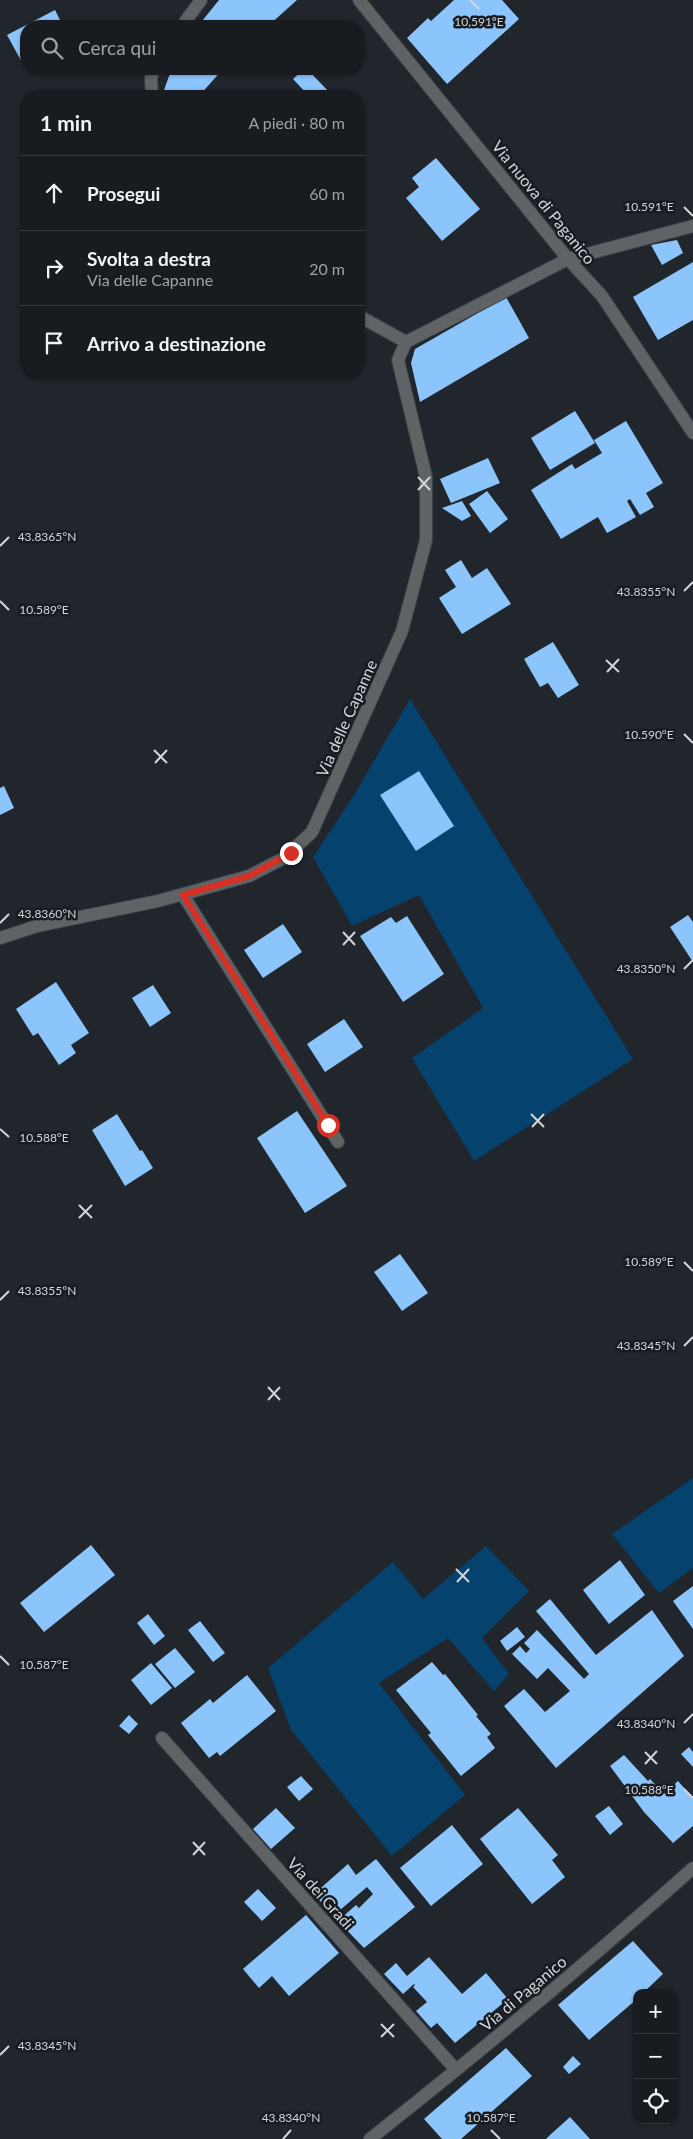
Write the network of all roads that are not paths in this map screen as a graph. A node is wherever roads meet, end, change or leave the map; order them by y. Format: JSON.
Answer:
{"nodes":[{"id":1,"x":202,"y":0,"type":"edge"},
{"id":2,"x":359,"y":0,"type":"edge"},
{"id":3,"x":187,"y":20,"type":"edge"},
{"id":4,"x":152,"y":75,"type":"edge"},
{"id":5,"x":152,"y":90,"type":"edge"},
{"id":6,"x":693,"y":226,"type":"edge"},
{"id":7,"x":568,"y":259,"type":"junction"},
{"id":8,"x":365,"y":319,"type":"edge"},
{"id":9,"x":406,"y":342,"type":"junction"},
{"id":10,"x":693,"y":434,"type":"edge"},
{"id":11,"x":183,"y":895,"type":"junction"},
{"id":12,"x":0,"y":938,"type":"edge"},
{"id":13,"x":338,"y":1142,"type":"dead end"},
{"id":14,"x":162,"y":1738,"type":"dead end"},
{"id":15,"x":693,"y":1868,"type":"edge"},
{"id":16,"x":456,"y":2070,"type":"junction"},
{"id":17,"x":370,"y":2139,"type":"edge"}],
"edges":[{"from":1,"to":3,"type":"street"},
{"from":2,"to":7,"type":"street","name":"Via nuova di Paganico"},
{"from":4,"to":5,"type":"street"},
{"from":6,"to":7,"type":"street"},
{"from":7,"to":9,"type":"street"},
{"from":7,"to":10,"type":"street","name":"Via nuova di Paganico"},
{"from":8,"to":9,"type":"street"},
{"from":9,"to":11,"type":"street","name":"Via delle Capanne"},
{"from":11,"to":12,"type":"street","name":"Via delle Capanne"},
{"from":11,"to":13,"type":"street"},
{"from":14,"to":16,"type":"street","name":"Via dei Gradi"},
{"from":15,"to":16,"type":"street","name":"Via di Paganico"},
{"from":16,"to":17,"type":"street","name":"Via di Paganico"}]}
